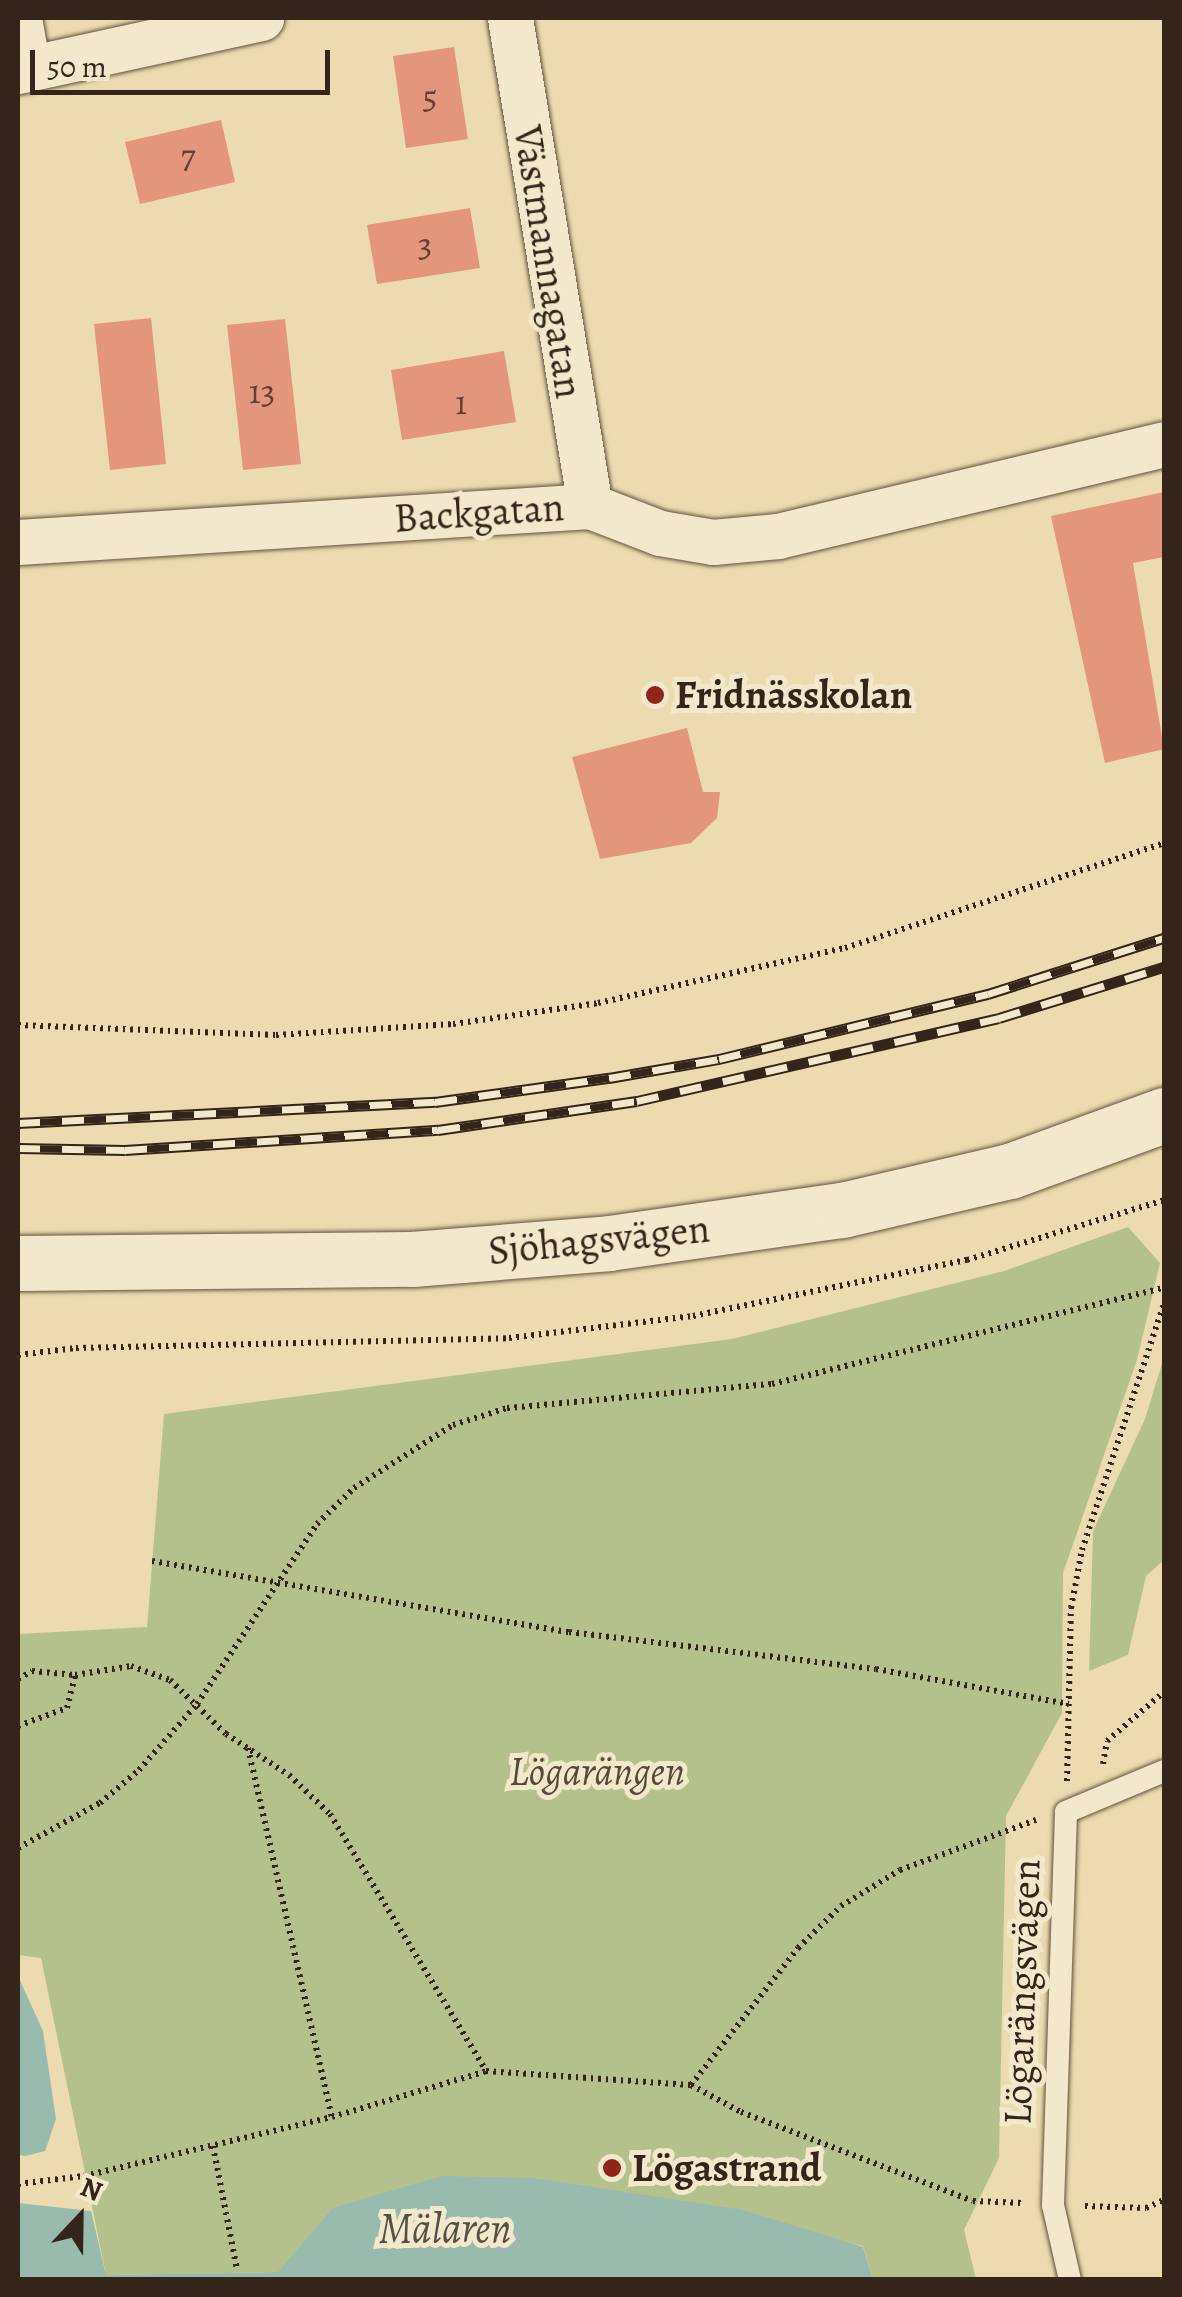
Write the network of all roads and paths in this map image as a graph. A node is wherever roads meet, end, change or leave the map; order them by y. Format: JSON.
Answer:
{"nodes":[{"id":1,"x":18,"y":18,"type":"edge"},
{"id":2,"x":261,"y":18,"type":"edge"},
{"id":3,"x":510,"y":18,"type":"edge"},
{"id":4,"x":23,"y":70,"type":"edge"},
{"id":5,"x":1164,"y":444,"type":"edge"},
{"id":6,"x":590,"y":506,"type":"junction"},
{"id":7,"x":18,"y":542,"type":"edge"},
{"id":8,"x":1164,"y":843,"type":"edge"},
{"id":9,"x":18,"y":1025,"type":"edge"},
{"id":10,"x":1164,"y":1115,"type":"edge"},
{"id":11,"x":1164,"y":1200,"type":"edge"},
{"id":12,"x":18,"y":1263,"type":"edge"},
{"id":13,"x":1164,"y":1288,"type":"edge"},
{"id":14,"x":1164,"y":1304,"type":"edge"},
{"id":15,"x":18,"y":1355,"type":"edge"},
{"id":16,"x":152,"y":1561,"type":"dead end"},
{"id":17,"x":276,"y":1581,"type":"junction"},
{"id":18,"x":75,"y":1675,"type":"junction"},
{"id":19,"x":18,"y":1679,"type":"edge"},
{"id":20,"x":1164,"y":1692,"type":"edge"},
{"id":21,"x":197,"y":1704,"type":"junction"},
{"id":22,"x":1069,"y":1704,"type":"junction"},
{"id":23,"x":18,"y":1726,"type":"edge"},
{"id":24,"x":248,"y":1748,"type":"junction"},
{"id":25,"x":1164,"y":1770,"type":"edge"},
{"id":26,"x":1096,"y":1798,"type":"junction"},
{"id":27,"x":1066,"y":1812,"type":"junction"},
{"id":28,"x":18,"y":1848,"type":"edge"},
{"id":29,"x":486,"y":2071,"type":"junction"},
{"id":30,"x":692,"y":2086,"type":"junction"},
{"id":31,"x":332,"y":2117,"type":"junction"},
{"id":32,"x":213,"y":2146,"type":"junction"},
{"id":33,"x":18,"y":2184,"type":"edge"},
{"id":34,"x":1164,"y":2200,"type":"edge"},
{"id":35,"x":1053,"y":2205,"type":"junction"},
{"id":36,"x":237,"y":2270,"type":"dead end"},
{"id":37,"x":1070,"y":2280,"type":"edge"}],
"edges":[{"from":1,"to":4,"type":"street"},
{"from":2,"to":4,"type":"street"},
{"from":3,"to":6,"type":"street","name":"Västmannagatan"},
{"from":5,"to":6,"type":"street","name":"Backgatan"},
{"from":6,"to":7,"type":"street","name":"Backgatan"},
{"from":8,"to":9,"type":"path"},
{"from":10,"to":12,"type":"main road","name":"Sjöhagsvägen"},
{"from":11,"to":15,"type":"path"},
{"from":13,"to":17,"type":"path"},
{"from":14,"to":22,"type":"path"},
{"from":16,"to":17,"type":"path"},
{"from":17,"to":21,"type":"path"},
{"from":17,"to":22,"type":"path"},
{"from":18,"to":19,"type":"path"},
{"from":18,"to":21,"type":"path"},
{"from":18,"to":23,"type":"path"},
{"from":20,"to":26,"type":"path"},
{"from":21,"to":24,"type":"path"},
{"from":21,"to":28,"type":"path"},
{"from":22,"to":27,"type":"path"},
{"from":24,"to":29,"type":"path"},
{"from":24,"to":31,"type":"path"},
{"from":25,"to":26,"type":"lane","name":"Lögarängsvägen"},
{"from":26,"to":27,"type":"lane","name":"Lögarängsvägen"},
{"from":27,"to":30,"type":"path"},
{"from":27,"to":35,"type":"lane","name":"Lögarängsvägen"},
{"from":29,"to":30,"type":"path"},
{"from":29,"to":31,"type":"path"},
{"from":30,"to":35,"type":"path"},
{"from":31,"to":32,"type":"path"},
{"from":32,"to":33,"type":"path"},
{"from":32,"to":36,"type":"path"},
{"from":34,"to":35,"type":"path"},
{"from":35,"to":37,"type":"lane","name":"Lögarängsvägen"}]}
